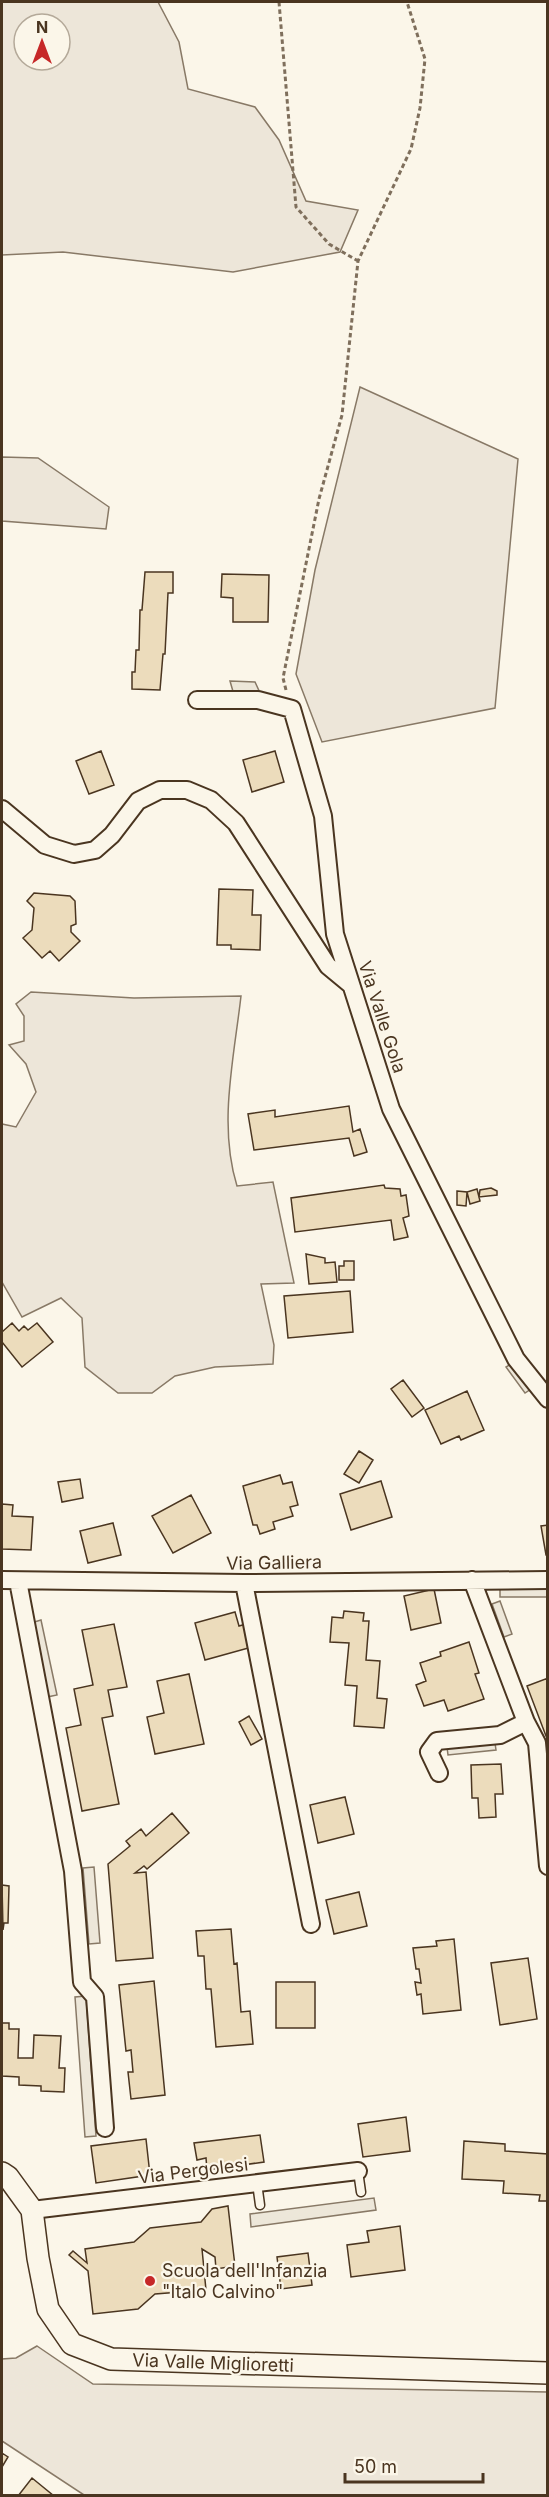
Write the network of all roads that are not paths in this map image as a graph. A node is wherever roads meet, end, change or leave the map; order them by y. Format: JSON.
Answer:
{"nodes":[{"id":1,"x":197,"y":700,"type":"dead end"},
{"id":2,"x":2,"y":809,"type":"edge"},
{"id":3,"x":351,"y":985,"type":"junction"},
{"id":4,"x":548,"y":1399,"type":"edge"},
{"id":5,"x":10,"y":1580,"type":"edge"},
{"id":6,"x":472,"y":1580,"type":"junction"},
{"id":7,"x":548,"y":1580,"type":"edge"},
{"id":8,"x":244,"y":1583,"type":"junction"},
{"id":9,"x":526,"y":1722,"type":"junction"},
{"id":10,"x":439,"y":1773,"type":"dead end"},
{"id":11,"x":548,"y":1866,"type":"edge"},
{"id":12,"x":311,"y":1924,"type":"dead end"},
{"id":13,"x":105,"y":2128,"type":"dead end"},
{"id":14,"x":358,"y":2170,"type":"joint"},
{"id":15,"x":2,"y":2173,"type":"edge"},
{"id":16,"x":257,"y":2183,"type":"junction"},
{"id":17,"x":361,"y":2192,"type":"dead end"},
{"id":18,"x":260,"y":2205,"type":"dead end"},
{"id":19,"x":32,"y":2210,"type":"junction"},
{"id":20,"x":548,"y":2373,"type":"edge"}],
"edges":[{"from":1,"to":3,"type":"street","name":"Via Valle Gola"},
{"from":2,"to":3,"type":"street"},
{"from":3,"to":4,"type":"street","name":"Via Valle Gola"},
{"from":5,"to":8,"type":"street","name":"Via Galliera"},
{"from":5,"to":13,"type":"street"},
{"from":6,"to":7,"type":"street","name":"Via Galliera"},
{"from":6,"to":8,"type":"street","name":"Via Galliera"},
{"from":6,"to":9,"type":"street"},
{"from":8,"to":12,"type":"street"},
{"from":9,"to":10,"type":"street"},
{"from":9,"to":11,"type":"street"},
{"from":14,"to":16,"type":"street","name":"Via Pergolesi"},
{"from":14,"to":17,"type":"lane"},
{"from":15,"to":19,"type":"street","name":"Via Valle Miglioretti"},
{"from":16,"to":18,"type":"lane"},
{"from":16,"to":19,"type":"street","name":"Via Pergolesi"},
{"from":19,"to":20,"type":"street","name":"Via Valle Miglioretti"}]}
